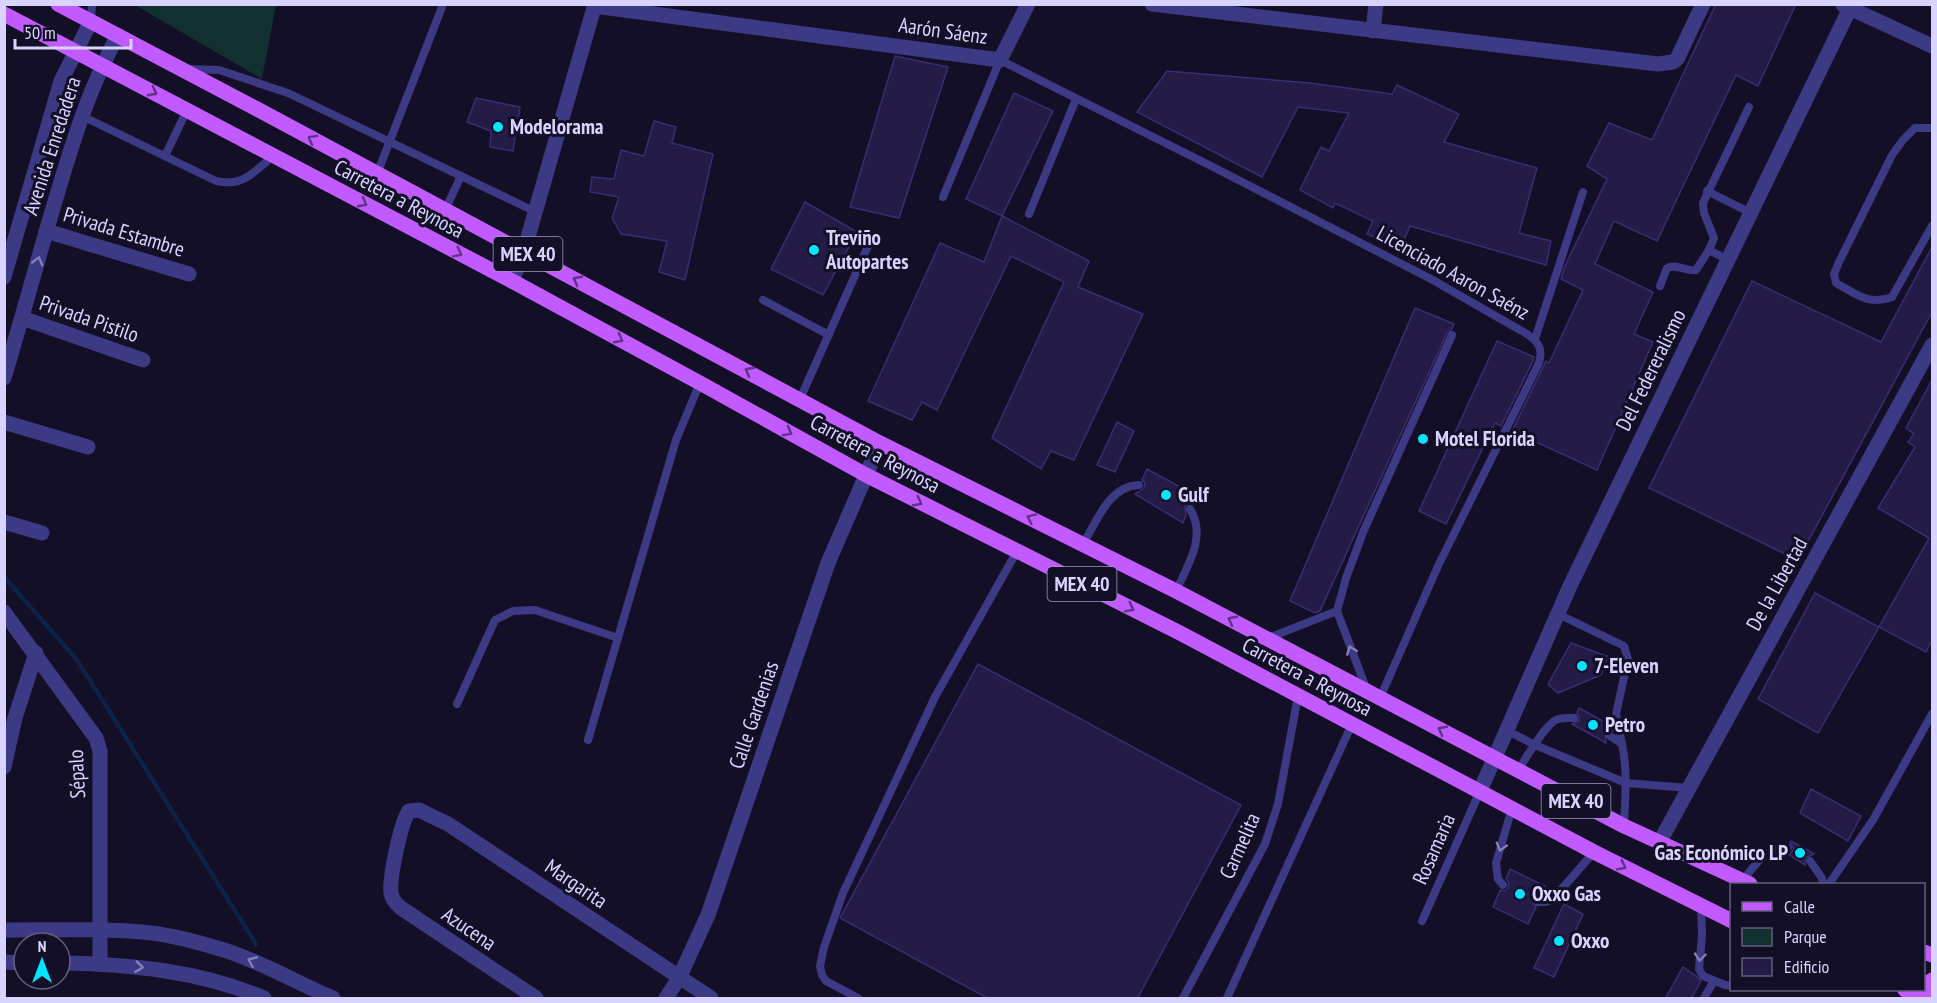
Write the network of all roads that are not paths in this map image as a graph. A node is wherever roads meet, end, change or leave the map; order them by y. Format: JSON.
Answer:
{"nodes":[{"id":1,"x":58,"y":4,"type":"edge"},
{"id":2,"x":92,"y":4,"type":"edge"},
{"id":3,"x":1028,"y":4,"type":"edge"},
{"id":4,"x":1152,"y":4,"type":"edge"},
{"id":5,"x":1376,"y":4,"type":"edge"},
{"id":6,"x":1703,"y":4,"type":"edge"},
{"id":7,"x":595,"y":5,"type":"edge"},
{"id":8,"x":1848,"y":6,"type":"edge"},
{"id":9,"x":442,"y":7,"type":"dead end"},
{"id":10,"x":4,"y":14,"type":"edge"},
{"id":11,"x":91,"y":21,"type":"junction"},
{"id":12,"x":1372,"y":31,"type":"junction"},
{"id":13,"x":118,"y":35,"type":"junction"},
{"id":14,"x":1932,"y":46,"type":"edge"},
{"id":15,"x":75,"y":51,"type":"junction"},
{"id":16,"x":1000,"y":60,"type":"junction"},
{"id":17,"x":102,"y":64,"type":"junction"},
{"id":18,"x":183,"y":69,"type":"junction"},
{"id":19,"x":1076,"y":99,"type":"junction"},
{"id":20,"x":1749,"y":107,"type":"dead end"},
{"id":21,"x":187,"y":110,"type":"junction"},
{"id":22,"x":81,"y":116,"type":"junction"},
{"id":23,"x":1932,"y":128,"type":"edge"},
{"id":24,"x":390,"y":142,"type":"junction"},
{"id":25,"x":165,"y":156,"type":"junction"},
{"id":26,"x":273,"y":156,"type":"junction"},
{"id":27,"x":377,"y":174,"type":"junction"},
{"id":28,"x":461,"y":176,"type":"junction"},
{"id":29,"x":1707,"y":191,"type":"junction"},
{"id":30,"x":1583,"y":192,"type":"dead end"},
{"id":31,"x":943,"y":196,"type":"dead end"},
{"id":32,"x":446,"y":210,"type":"junction"},
{"id":33,"x":536,"y":212,"type":"junction"},
{"id":34,"x":1751,"y":213,"type":"junction"},
{"id":35,"x":1029,"y":214,"type":"dead end"},
{"id":36,"x":1932,"y":226,"type":"edge"},
{"id":37,"x":46,"y":231,"type":"junction"},
{"id":38,"x":869,"y":244,"type":"dead end"},
{"id":39,"x":1709,"y":250,"type":"junction"},
{"id":40,"x":524,"y":251,"type":"junction"},
{"id":41,"x":1728,"y":260,"type":"junction"},
{"id":42,"x":189,"y":274,"type":"dead end"},
{"id":43,"x":4,"y":276,"type":"edge"},
{"id":44,"x":512,"y":281,"type":"junction"},
{"id":45,"x":1660,"y":286,"type":"dead end"},
{"id":46,"x":763,"y":300,"type":"dead end"},
{"id":47,"x":22,"y":318,"type":"junction"},
{"id":48,"x":829,"y":335,"type":"junction"},
{"id":49,"x":1452,"y":335,"type":"dead end"},
{"id":50,"x":1535,"y":339,"type":"junction"},
{"id":51,"x":1932,"y":345,"type":"edge"},
{"id":52,"x":143,"y":360,"type":"dead end"},
{"id":53,"x":4,"y":378,"type":"edge"},
{"id":54,"x":700,"y":383,"type":"junction"},
{"id":55,"x":800,"y":399,"type":"junction"},
{"id":56,"x":4,"y":422,"type":"edge"},
{"id":57,"x":880,"y":443,"type":"junction"},
{"id":58,"x":88,"y":447,"type":"dead end"},
{"id":59,"x":866,"y":475,"type":"junction"},
{"id":60,"x":1139,"y":484,"type":"dead end"},
{"id":61,"x":1190,"y":509,"type":"dead end"},
{"id":62,"x":4,"y":522,"type":"edge"},
{"id":63,"x":42,"y":533,"type":"dead end"},
{"id":64,"x":1083,"y":544,"type":"junction"},
{"id":65,"x":1017,"y":552,"type":"junction"},
{"id":66,"x":1176,"y":591,"type":"junction"},
{"id":67,"x":1337,"y":611,"type":"junction"},
{"id":68,"x":4,"y":612,"type":"edge"},
{"id":69,"x":1558,"y":614,"type":"junction"},
{"id":70,"x":618,"y":638,"type":"junction"},
{"id":71,"x":1266,"y":638,"type":"junction"},
{"id":72,"x":36,"y":653,"type":"junction"},
{"id":73,"x":1366,"y":690,"type":"junction"},
{"id":74,"x":1298,"y":696,"type":"junction"},
{"id":75,"x":1380,"y":698,"type":"junction"},
{"id":76,"x":457,"y":704,"type":"dead end"},
{"id":77,"x":1932,"y":714,"type":"edge"},
{"id":78,"x":1574,"y":718,"type":"dead end"},
{"id":79,"x":1352,"y":724,"type":"junction"},
{"id":80,"x":1506,"y":730,"type":"junction"},
{"id":81,"x":1610,"y":736,"type":"dead end"},
{"id":82,"x":588,"y":740,"type":"dead end"},
{"id":83,"x":1622,"y":744,"type":"junction"},
{"id":84,"x":1534,"y":745,"type":"junction"},
{"id":85,"x":1494,"y":757,"type":"junction"},
{"id":86,"x":4,"y":766,"type":"edge"},
{"id":87,"x":1519,"y":769,"type":"junction"},
{"id":88,"x":1626,"y":783,"type":"junction"},
{"id":89,"x":1689,"y":788,"type":"junction"},
{"id":90,"x":1480,"y":791,"type":"junction"},
{"id":91,"x":1512,"y":808,"type":"junction"},
{"id":92,"x":1624,"y":826,"type":"junction"},
{"id":93,"x":1659,"y":843,"type":"junction"},
{"id":94,"x":1788,"y":848,"type":"dead end"},
{"id":95,"x":1594,"y":852,"type":"junction"},
{"id":96,"x":1810,"y":861,"type":"dead end"},
{"id":97,"x":1746,"y":883,"type":"edge"},
{"id":98,"x":1823,"y":883,"type":"edge"},
{"id":99,"x":1830,"y":883,"type":"edge"},
{"id":100,"x":391,"y":885,"type":"joint"},
{"id":101,"x":1503,"y":885,"type":"dead end"},
{"id":102,"x":1538,"y":902,"type":"dead end"},
{"id":103,"x":1701,"y":907,"type":"junction"},
{"id":104,"x":1422,"y":921,"type":"dead end"},
{"id":105,"x":1730,"y":921,"type":"edge"},
{"id":106,"x":4,"y":930,"type":"edge"},
{"id":107,"x":101,"y":930,"type":"junction"},
{"id":108,"x":72,"y":963,"type":"edge"},
{"id":109,"x":100,"y":964,"type":"junction"},
{"id":110,"x":679,"y":978,"type":"junction"},
{"id":111,"x":1932,"y":980,"type":"edge"},
{"id":112,"x":1714,"y":981,"type":"junction"},
{"id":113,"x":1730,"y":986,"type":"edge"},
{"id":114,"x":1909,"y":991,"type":"edge"},
{"id":115,"x":303,"y":992,"type":"edge"},
{"id":116,"x":1927,"y":996,"type":"edge"},
{"id":117,"x":264,"y":999,"type":"edge"},
{"id":118,"x":333,"y":999,"type":"edge"},
{"id":119,"x":536,"y":999,"type":"edge"},
{"id":120,"x":666,"y":999,"type":"edge"},
{"id":121,"x":711,"y":999,"type":"edge"},
{"id":122,"x":858,"y":999,"type":"edge"},
{"id":123,"x":1182,"y":999,"type":"edge"},
{"id":124,"x":1227,"y":999,"type":"edge"},
{"id":125,"x":1704,"y":999,"type":"edge"}],
"edges":[{"from":1,"to":11,"type":"main road","name":"Carretera a Reynosa","number":"MEX 40"},
{"from":2,"to":11,"type":"lane"},
{"from":3,"to":16,"type":"street"},
{"from":4,"to":12,"type":"street"},
{"from":5,"to":12,"type":"street"},
{"from":6,"to":12,"type":"street"},
{"from":7,"to":16,"type":"street","name":"Aarón Sáenz"},
{"from":7,"to":33,"type":"street"},
{"from":8,"to":14,"type":"street"},
{"from":8,"to":34,"type":"street","name":"Del Federeralismo"},
{"from":9,"to":24,"type":"lane"},
{"from":10,"to":15,"type":"main road","name":"Carretera a Reynosa","number":"MEX 40"},
{"from":11,"to":13,"type":"main road","name":"Carretera a Reynosa","number":"MEX 40"},
{"from":11,"to":15,"type":"street","name":"Avenida Enredadera"},
{"from":13,"to":17,"type":"street","name":"Avenida Enredadera"},
{"from":13,"to":18,"type":"main road","name":"Carretera a Reynosa","number":"MEX 40"},
{"from":15,"to":17,"type":"main road","name":"Carretera a Reynosa","number":"MEX 40"},
{"from":15,"to":43,"type":"street","name":"Avenida Enredadera"},
{"from":16,"to":19,"type":"lane","name":"Licenciado Aaron Saénz"},
{"from":16,"to":31,"type":"lane"},
{"from":17,"to":21,"type":"main road","name":"Carretera a Reynosa","number":"MEX 40","one_way":true},
{"from":17,"to":22,"type":"street","name":"Avenida Enredadera"},
{"from":18,"to":24,"type":"lane"},
{"from":27,"to":18,"type":"main road","name":"Carretera a Reynosa","number":"MEX 40","one_way":true},
{"from":19,"to":35,"type":"lane"},
{"from":19,"to":50,"type":"lane","name":"Licenciado Aaron Saénz"},
{"from":20,"to":29,"type":"lane"},
{"from":21,"to":25,"type":"lane"},
{"from":21,"to":26,"type":"main road","name":"Carretera a Reynosa","number":"MEX 40"},
{"from":22,"to":25,"type":"lane"},
{"from":22,"to":37,"type":"street","name":"Avenida Enredadera"},
{"from":23,"to":36,"type":"lane"},
{"from":24,"to":27,"type":"lane"},
{"from":24,"to":28,"type":"lane"},
{"from":25,"to":26,"type":"lane"},
{"from":26,"to":44,"type":"main road","name":"Carretera a Reynosa","number":"MEX 40","one_way":true},
{"from":27,"to":32,"type":"main road","name":"Carretera a Reynosa","number":"MEX 40"},
{"from":28,"to":32,"type":"lane"},
{"from":28,"to":33,"type":"lane"},
{"from":29,"to":34,"type":"lane"},
{"from":29,"to":39,"type":"lane"},
{"from":30,"to":50,"type":"lane"},
{"from":32,"to":40,"type":"main road","name":"Carretera a Reynosa","number":"MEX 40"},
{"from":33,"to":40,"type":"street"},
{"from":34,"to":41,"type":"street","name":"Del Federeralismo"},
{"from":37,"to":42,"type":"street","name":"Privada Estambre"},
{"from":47,"to":37,"type":"street","name":"Avenida Enredadera","one_way":true},
{"from":38,"to":48,"type":"lane"},
{"from":39,"to":41,"type":"lane"},
{"from":39,"to":45,"type":"lane"},
{"from":40,"to":44,"type":"street"},
{"from":55,"to":40,"type":"main road","name":"Carretera a Reynosa","number":"MEX 40","one_way":true},
{"from":41,"to":69,"type":"street","name":"Del Federeralismo"},
{"from":44,"to":54,"type":"main road","name":"Carretera a Reynosa","number":"MEX 40","one_way":true},
{"from":46,"to":48,"type":"lane"},
{"from":47,"to":52,"type":"street","name":"Privada Pistilo"},
{"from":47,"to":53,"type":"street","name":"Avenida Enredadera"},
{"from":48,"to":55,"type":"lane"},
{"from":49,"to":67,"type":"lane"},
{"from":50,"to":75,"type":"lane","name":"Licenciado Aaron Saénz"},
{"from":51,"to":89,"type":"street","name":"De la Libertad"},
{"from":54,"to":59,"type":"main road","name":"Carretera a Reynosa","number":"MEX 40","one_way":true},
{"from":54,"to":70,"type":"lane"},
{"from":55,"to":57,"type":"main road","name":"Carretera a Reynosa","number":"MEX 40"},
{"from":56,"to":58,"type":"street"},
{"from":57,"to":59,"type":"street","name":"Calle Gardenias"},
{"from":64,"to":57,"type":"main road","name":"Carretera a Reynosa","number":"MEX 40","one_way":true},
{"from":59,"to":65,"type":"main road","name":"Carretera a Reynosa","number":"MEX 40","one_way":true},
{"from":59,"to":110,"type":"street","name":"Calle Gardenias"},
{"from":60,"to":64,"type":"lane"},
{"from":61,"to":66,"type":"lane"},
{"from":62,"to":63,"type":"street"},
{"from":64,"to":66,"type":"main road","name":"Carretera a Reynosa","number":"MEX 40"},
{"from":65,"to":74,"type":"main road","name":"Carretera a Reynosa","number":"MEX 40","one_way":true},
{"from":65,"to":122,"type":"lane"},
{"from":71,"to":66,"type":"main road","name":"Carretera a Reynosa","number":"MEX 40","one_way":true},
{"from":67,"to":71,"type":"lane"},
{"from":73,"to":67,"type":"lane","one_way":true},
{"from":68,"to":72,"type":"street","name":"Sépalo"},
{"from":69,"to":80,"type":"street","name":"Del Federeralismo"},
{"from":69,"to":83,"type":"lane"},
{"from":70,"to":76,"type":"lane"},
{"from":70,"to":82,"type":"lane"},
{"from":71,"to":73,"type":"main road","name":"Carretera a Reynosa","number":"MEX 40"},
{"from":72,"to":86,"type":"street"},
{"from":72,"to":107,"type":"street","name":"Sépalo"},
{"from":73,"to":75,"type":"main road","name":"Carretera a Reynosa","number":"MEX 40"},
{"from":74,"to":79,"type":"main road","name":"Carretera a Reynosa","number":"MEX 40"},
{"from":74,"to":123,"type":"lane","name":"Carmelita"},
{"from":85,"to":75,"type":"main road","name":"Carretera a Reynosa","number":"MEX 40","one_way":true},
{"from":77,"to":99,"type":"lane"},
{"from":78,"to":84,"type":"lane"},
{"from":79,"to":90,"type":"main road","name":"Carretera a Reynosa","number":"MEX 40"},
{"from":79,"to":124,"type":"lane"},
{"from":80,"to":84,"type":"lane"},
{"from":80,"to":85,"type":"street","name":"Del Federeralismo"},
{"from":81,"to":83,"type":"lane"},
{"from":83,"to":88,"type":"lane"},
{"from":84,"to":87,"type":"lane"},
{"from":84,"to":88,"type":"lane"},
{"from":85,"to":87,"type":"main road","name":"Carretera a Reynosa","number":"MEX 40"},
{"from":85,"to":90,"type":"street","name":"Del Federeralismo"},
{"from":87,"to":92,"type":"main road","name":"Carretera a Reynosa","number":"MEX 40"},
{"from":88,"to":89,"type":"lane"},
{"from":88,"to":92,"type":"lane"},
{"from":89,"to":93,"type":"street","name":"De la Libertad"},
{"from":90,"to":91,"type":"main road","name":"Carretera a Reynosa","number":"MEX 40"},
{"from":90,"to":104,"type":"lane","name":"Rosamaria"},
{"from":91,"to":95,"type":"main road","name":"Carretera a Reynosa","number":"MEX 40"},
{"from":91,"to":101,"type":"lane","one_way":true},
{"from":92,"to":93,"type":"main road","name":"Carretera a Reynosa","number":"MEX 40"},
{"from":93,"to":97,"type":"main road","name":"Carretera a Reynosa","number":"MEX 40"},
{"from":94,"to":97,"type":"lane"},
{"from":95,"to":102,"type":"lane"},
{"from":95,"to":103,"type":"main road","name":"Carretera a Reynosa","number":"MEX 40","one_way":true},
{"from":96,"to":98,"type":"lane"},
{"from":100,"to":110,"type":"street","name":"Margarita"},
{"from":100,"to":119,"type":"street","name":"Azucena"},
{"from":103,"to":105,"type":"main road","name":"Carretera a Reynosa","number":"MEX 40"},
{"from":103,"to":112,"type":"lane","one_way":true},
{"from":106,"to":107,"type":"street"},
{"from":107,"to":109,"type":"street","name":"Sépalo"},
{"from":115,"to":107,"type":"street","one_way":true},
{"from":108,"to":109,"type":"street"},
{"from":109,"to":117,"type":"street","one_way":true},
{"from":110,"to":120,"type":"street","name":"Calle Gardenias"},
{"from":110,"to":121,"type":"street","name":"Margarita"},
{"from":111,"to":116,"type":"main road"},
{"from":112,"to":113,"type":"lane"},
{"from":112,"to":125,"type":"lane"},
{"from":114,"to":116,"type":"main road"},
{"from":115,"to":118,"type":"street"}]}
